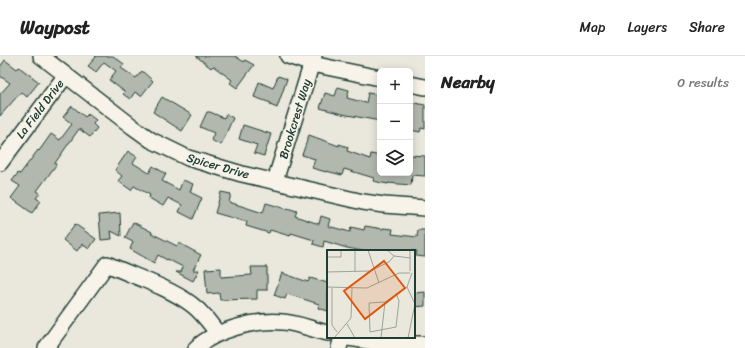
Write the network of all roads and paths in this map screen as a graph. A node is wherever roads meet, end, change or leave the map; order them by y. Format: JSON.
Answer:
{"nodes":[{"id":1,"x":41,"y":56,"type":"edge"},
{"id":2,"x":288,"y":56,"type":"edge"},
{"id":3,"x":313,"y":60,"type":"edge"},
{"id":4,"x":66,"y":76,"type":"junction"},
{"id":5,"x":377,"y":77,"type":"edge"},
{"id":6,"x":413,"y":85,"type":"edge"},
{"id":7,"x":425,"y":87,"type":"edge"},
{"id":8,"x":0,"y":162,"type":"edge"},
{"id":9,"x":275,"y":181,"type":"junction"},
{"id":10,"x":425,"y":208,"type":"edge"},
{"id":11,"x":327,"y":333,"type":"edge"},
{"id":12,"x":218,"y":334,"type":"junction"},
{"id":13,"x":342,"y":338,"type":"edge"},
{"id":14,"x":349,"y":338,"type":"edge"},
{"id":15,"x":425,"y":344,"type":"edge"},
{"id":16,"x":46,"y":348,"type":"edge"},
{"id":17,"x":196,"y":348,"type":"edge"},
{"id":18,"x":339,"y":348,"type":"edge"}],
"edges":[{"from":1,"to":4,"type":"street","name":"Spicer Drive"},
{"from":2,"to":3,"type":"street"},
{"from":3,"to":5,"type":"street"},
{"from":3,"to":9,"type":"street","name":"Brookcrest Way"},
{"from":4,"to":8,"type":"street","name":"La Field Drive"},
{"from":4,"to":9,"type":"street","name":"Spicer Drive"},
{"from":6,"to":7,"type":"street"},
{"from":9,"to":10,"type":"street","name":"Spicer Drive"},
{"from":11,"to":12,"type":"street"},
{"from":12,"to":16,"type":"street"},
{"from":12,"to":17,"type":"street"},
{"from":13,"to":18,"type":"street"},
{"from":14,"to":15,"type":"street"}]}
